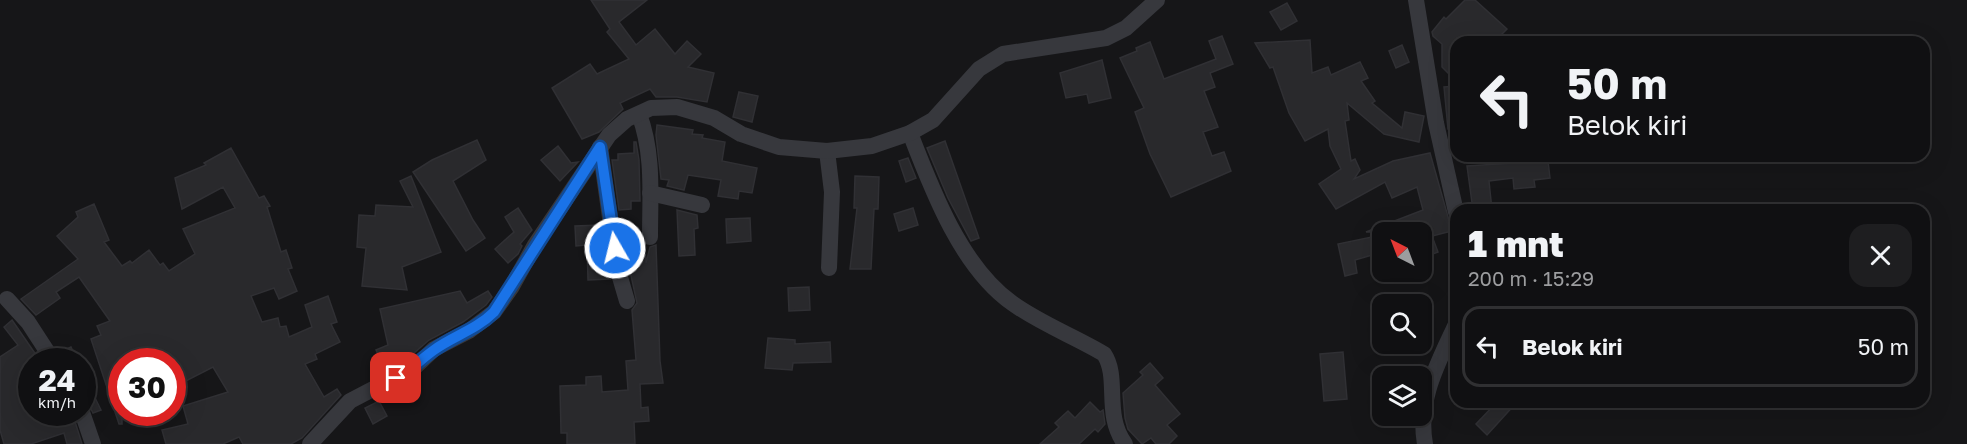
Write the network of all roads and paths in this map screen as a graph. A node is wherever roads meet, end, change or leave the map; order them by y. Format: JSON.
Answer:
{"nodes":[{"id":1,"x":1157,"y":0,"type":"edge"},
{"id":2,"x":1416,"y":0,"type":"edge"},
{"id":3,"x":639,"y":114,"type":"junction"},
{"id":4,"x":910,"y":133,"type":"junction"},
{"id":5,"x":600,"y":147,"type":"junction"},
{"id":6,"x":827,"y":151,"type":"junction"},
{"id":7,"x":650,"y":193,"type":"junction"},
{"id":8,"x":1454,"y":204,"type":"edge"},
{"id":9,"x":702,"y":205,"type":"dead end"},
{"id":10,"x":650,"y":237,"type":"dead end"},
{"id":11,"x":829,"y":268,"type":"dead end"},
{"id":12,"x":7,"y":299,"type":"dead end"},
{"id":13,"x":627,"y":301,"type":"dead end"},
{"id":14,"x":1450,"y":338,"type":"edge"},
{"id":15,"x":45,"y":348,"type":"edge"},
{"id":16,"x":87,"y":426,"type":"edge"},
{"id":17,"x":93,"y":444,"type":"edge"},
{"id":18,"x":310,"y":444,"type":"edge"},
{"id":19,"x":1125,"y":444,"type":"edge"},
{"id":20,"x":1425,"y":444,"type":"edge"}],
"edges":[{"from":1,"to":4,"type":"street"},
{"from":2,"to":8,"type":"street"},
{"from":3,"to":5,"type":"street"},
{"from":3,"to":6,"type":"street"},
{"from":3,"to":7,"type":"street"},
{"from":4,"to":6,"type":"street"},
{"from":4,"to":19,"type":"street"},
{"from":5,"to":13,"type":"street"},
{"from":5,"to":18,"type":"street"},
{"from":6,"to":11,"type":"street"},
{"from":7,"to":9,"type":"street"},
{"from":7,"to":10,"type":"street"},
{"from":12,"to":15,"type":"street"},
{"from":14,"to":20,"type":"street"},
{"from":16,"to":17,"type":"street"}]}
